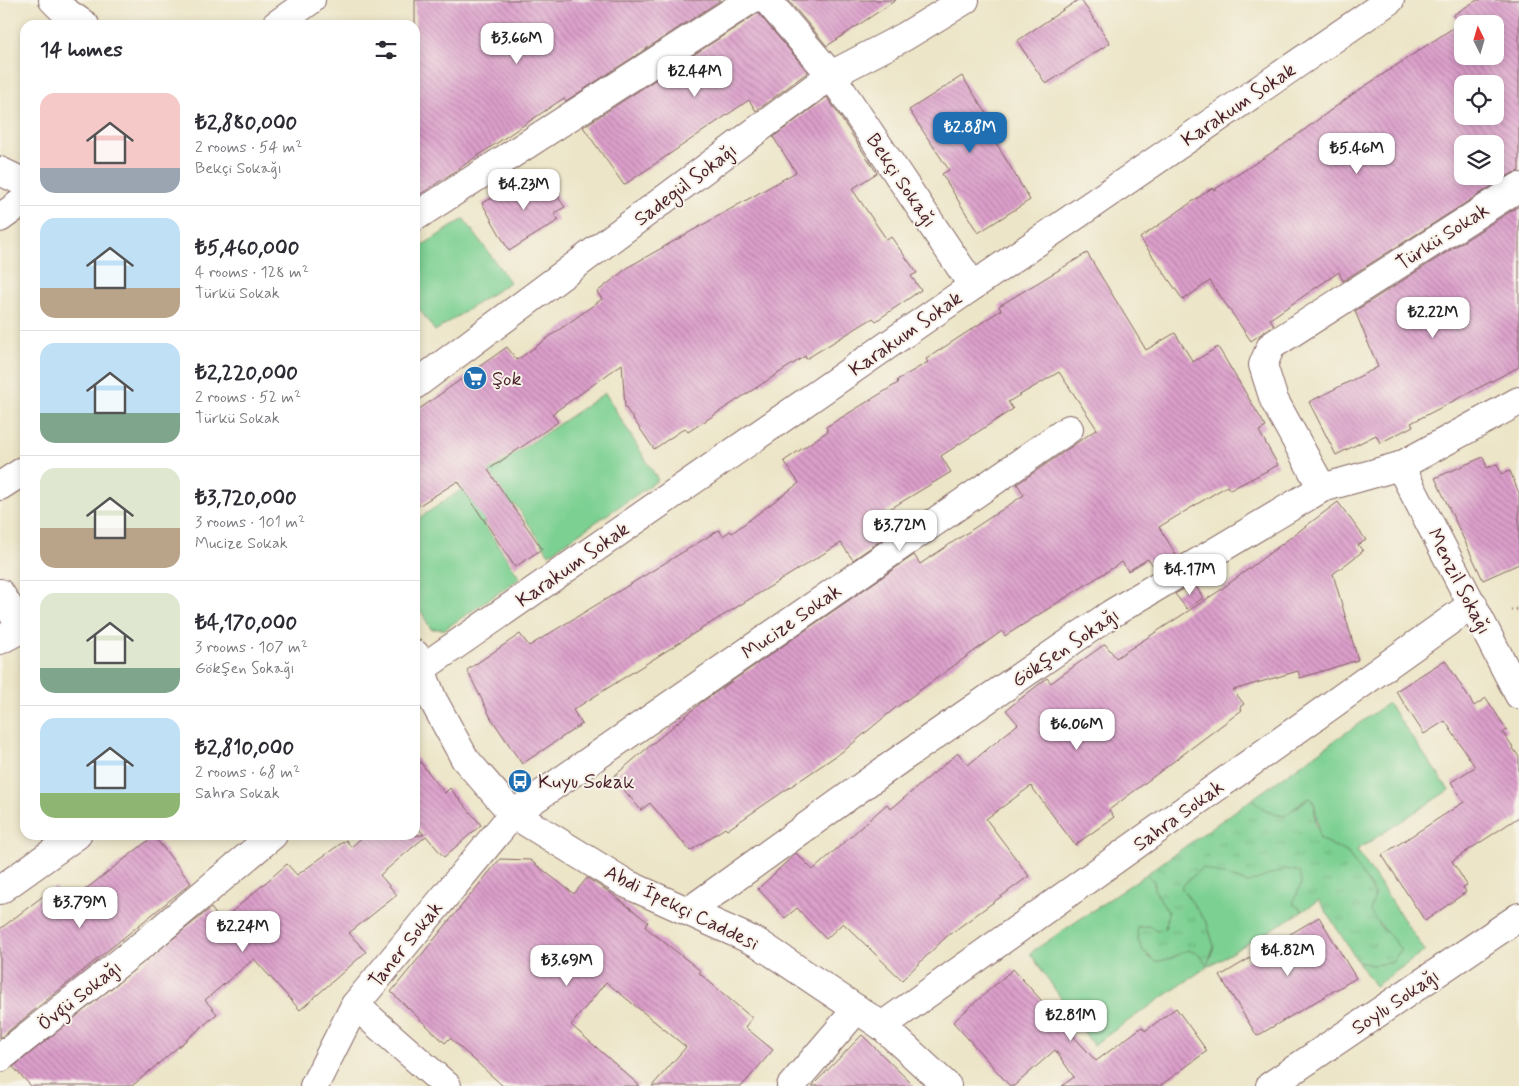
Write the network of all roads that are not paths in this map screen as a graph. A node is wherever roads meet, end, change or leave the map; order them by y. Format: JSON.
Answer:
{"nodes":[{"id":1,"x":53,"y":0,"type":"edge"},
{"id":2,"x":311,"y":0,"type":"edge"},
{"id":3,"x":750,"y":0,"type":"edge"},
{"id":4,"x":767,"y":0,"type":"edge"},
{"id":5,"x":965,"y":0,"type":"edge"},
{"id":6,"x":1390,"y":0,"type":"edge"},
{"id":7,"x":79,"y":20,"type":"edge"},
{"id":8,"x":283,"y":20,"type":"edge"},
{"id":9,"x":831,"y":75,"type":"junction"},
{"id":10,"x":0,"y":171,"type":"edge"},
{"id":11,"x":20,"y":181,"type":"edge"},
{"id":12,"x":1519,"y":187,"type":"edge"},
{"id":13,"x":20,"y":204,"type":"edge"},
{"id":14,"x":420,"y":214,"type":"edge"},
{"id":15,"x":0,"y":218,"type":"edge"},
{"id":16,"x":973,"y":286,"type":"junction"},
{"id":17,"x":420,"y":381,"type":"edge"},
{"id":18,"x":1519,"y":402,"type":"edge"},
{"id":19,"x":1069,"y":429,"type":"dead end"},
{"id":20,"x":1400,"y":466,"type":"junction"},
{"id":21,"x":20,"y":473,"type":"edge"},
{"id":22,"x":0,"y":486,"type":"edge"},
{"id":23,"x":1322,"y":488,"type":"junction"},
{"id":24,"x":0,"y":593,"type":"edge"},
{"id":25,"x":1473,"y":604,"type":"junction"},
{"id":26,"x":16,"y":632,"type":"edge"},
{"id":27,"x":420,"y":661,"type":"edge"},
{"id":28,"x":420,"y":677,"type":"edge"},
{"id":29,"x":1519,"y":695,"type":"edge"},
{"id":30,"x":424,"y":708,"type":"edge"},
{"id":31,"x":513,"y":814,"type":"junction"},
{"id":32,"x":70,"y":840,"type":"edge"},
{"id":33,"x":267,"y":840,"type":"edge"},
{"id":34,"x":0,"y":890,"type":"edge"},
{"id":35,"x":689,"y":911,"type":"junction"},
{"id":36,"x":1519,"y":916,"type":"edge"},
{"id":37,"x":355,"y":1005,"type":"junction"},
{"id":38,"x":857,"y":1009,"type":"junction"},
{"id":39,"x":882,"y":1026,"type":"junction"},
{"id":40,"x":0,"y":1058,"type":"edge"},
{"id":41,"x":314,"y":1086,"type":"edge"},
{"id":42,"x":448,"y":1086,"type":"edge"},
{"id":43,"x":791,"y":1086,"type":"edge"},
{"id":44,"x":947,"y":1086,"type":"edge"},
{"id":45,"x":1270,"y":1086,"type":"edge"}],
"edges":[{"from":1,"to":7,"type":"street"},
{"from":2,"to":8,"type":"street"},
{"from":3,"to":14,"type":"street"},
{"from":4,"to":9,"type":"street","name":"Bekçi Sokağı"},
{"from":5,"to":9,"type":"street","name":"Sadegül Sokağı"},
{"from":6,"to":16,"type":"street","name":"Karakum Sokak"},
{"from":9,"to":16,"type":"street","name":"Bekçi Sokağı"},
{"from":9,"to":17,"type":"street","name":"Sadegül Sokağı"},
{"from":10,"to":11,"type":"street"},
{"from":12,"to":23,"type":"street","name":"Türkü Sokak"},
{"from":13,"to":15,"type":"street"},
{"from":16,"to":27,"type":"street","name":"Karakum Sokak"},
{"from":18,"to":20,"type":"street","name":"Gökşen Sokağı"},
{"from":19,"to":31,"type":"street","name":"Mucize Sokak"},
{"from":20,"to":23,"type":"street","name":"Gökşen Sokağı"},
{"from":20,"to":25,"type":"street","name":"Menzil Sokağı"},
{"from":21,"to":22,"type":"street"},
{"from":23,"to":35,"type":"street","name":"Gökşen Sokağı"},
{"from":24,"to":26,"type":"street"},
{"from":25,"to":29,"type":"street","name":"Menzil Sokağı"},
{"from":25,"to":39,"type":"street","name":"Sahra Sokak"},
{"from":28,"to":30,"type":"street","name":"Abdi İpekçi Caddesi"},
{"from":30,"to":31,"type":"street","name":"Abdi İpekçi Caddesi"},
{"from":31,"to":35,"type":"street","name":"Abdi İpekçi Caddesi"},
{"from":31,"to":37,"type":"street","name":"Taner Sokak"},
{"from":32,"to":34,"type":"street"},
{"from":33,"to":40,"type":"street","name":"Övgü Sokağı"},
{"from":35,"to":38,"type":"street","name":"Abdi İpekçi Caddesi"},
{"from":36,"to":45,"type":"street","name":"Soylu Sokağı"},
{"from":37,"to":41,"type":"street","name":"Taner Sokak"},
{"from":37,"to":42,"type":"street"},
{"from":38,"to":39,"type":"street","name":"Abdi İpekçi Caddesi"},
{"from":38,"to":43,"type":"street"},
{"from":39,"to":44,"type":"street","name":"Abdi İpekçi Caddesi"}]}
